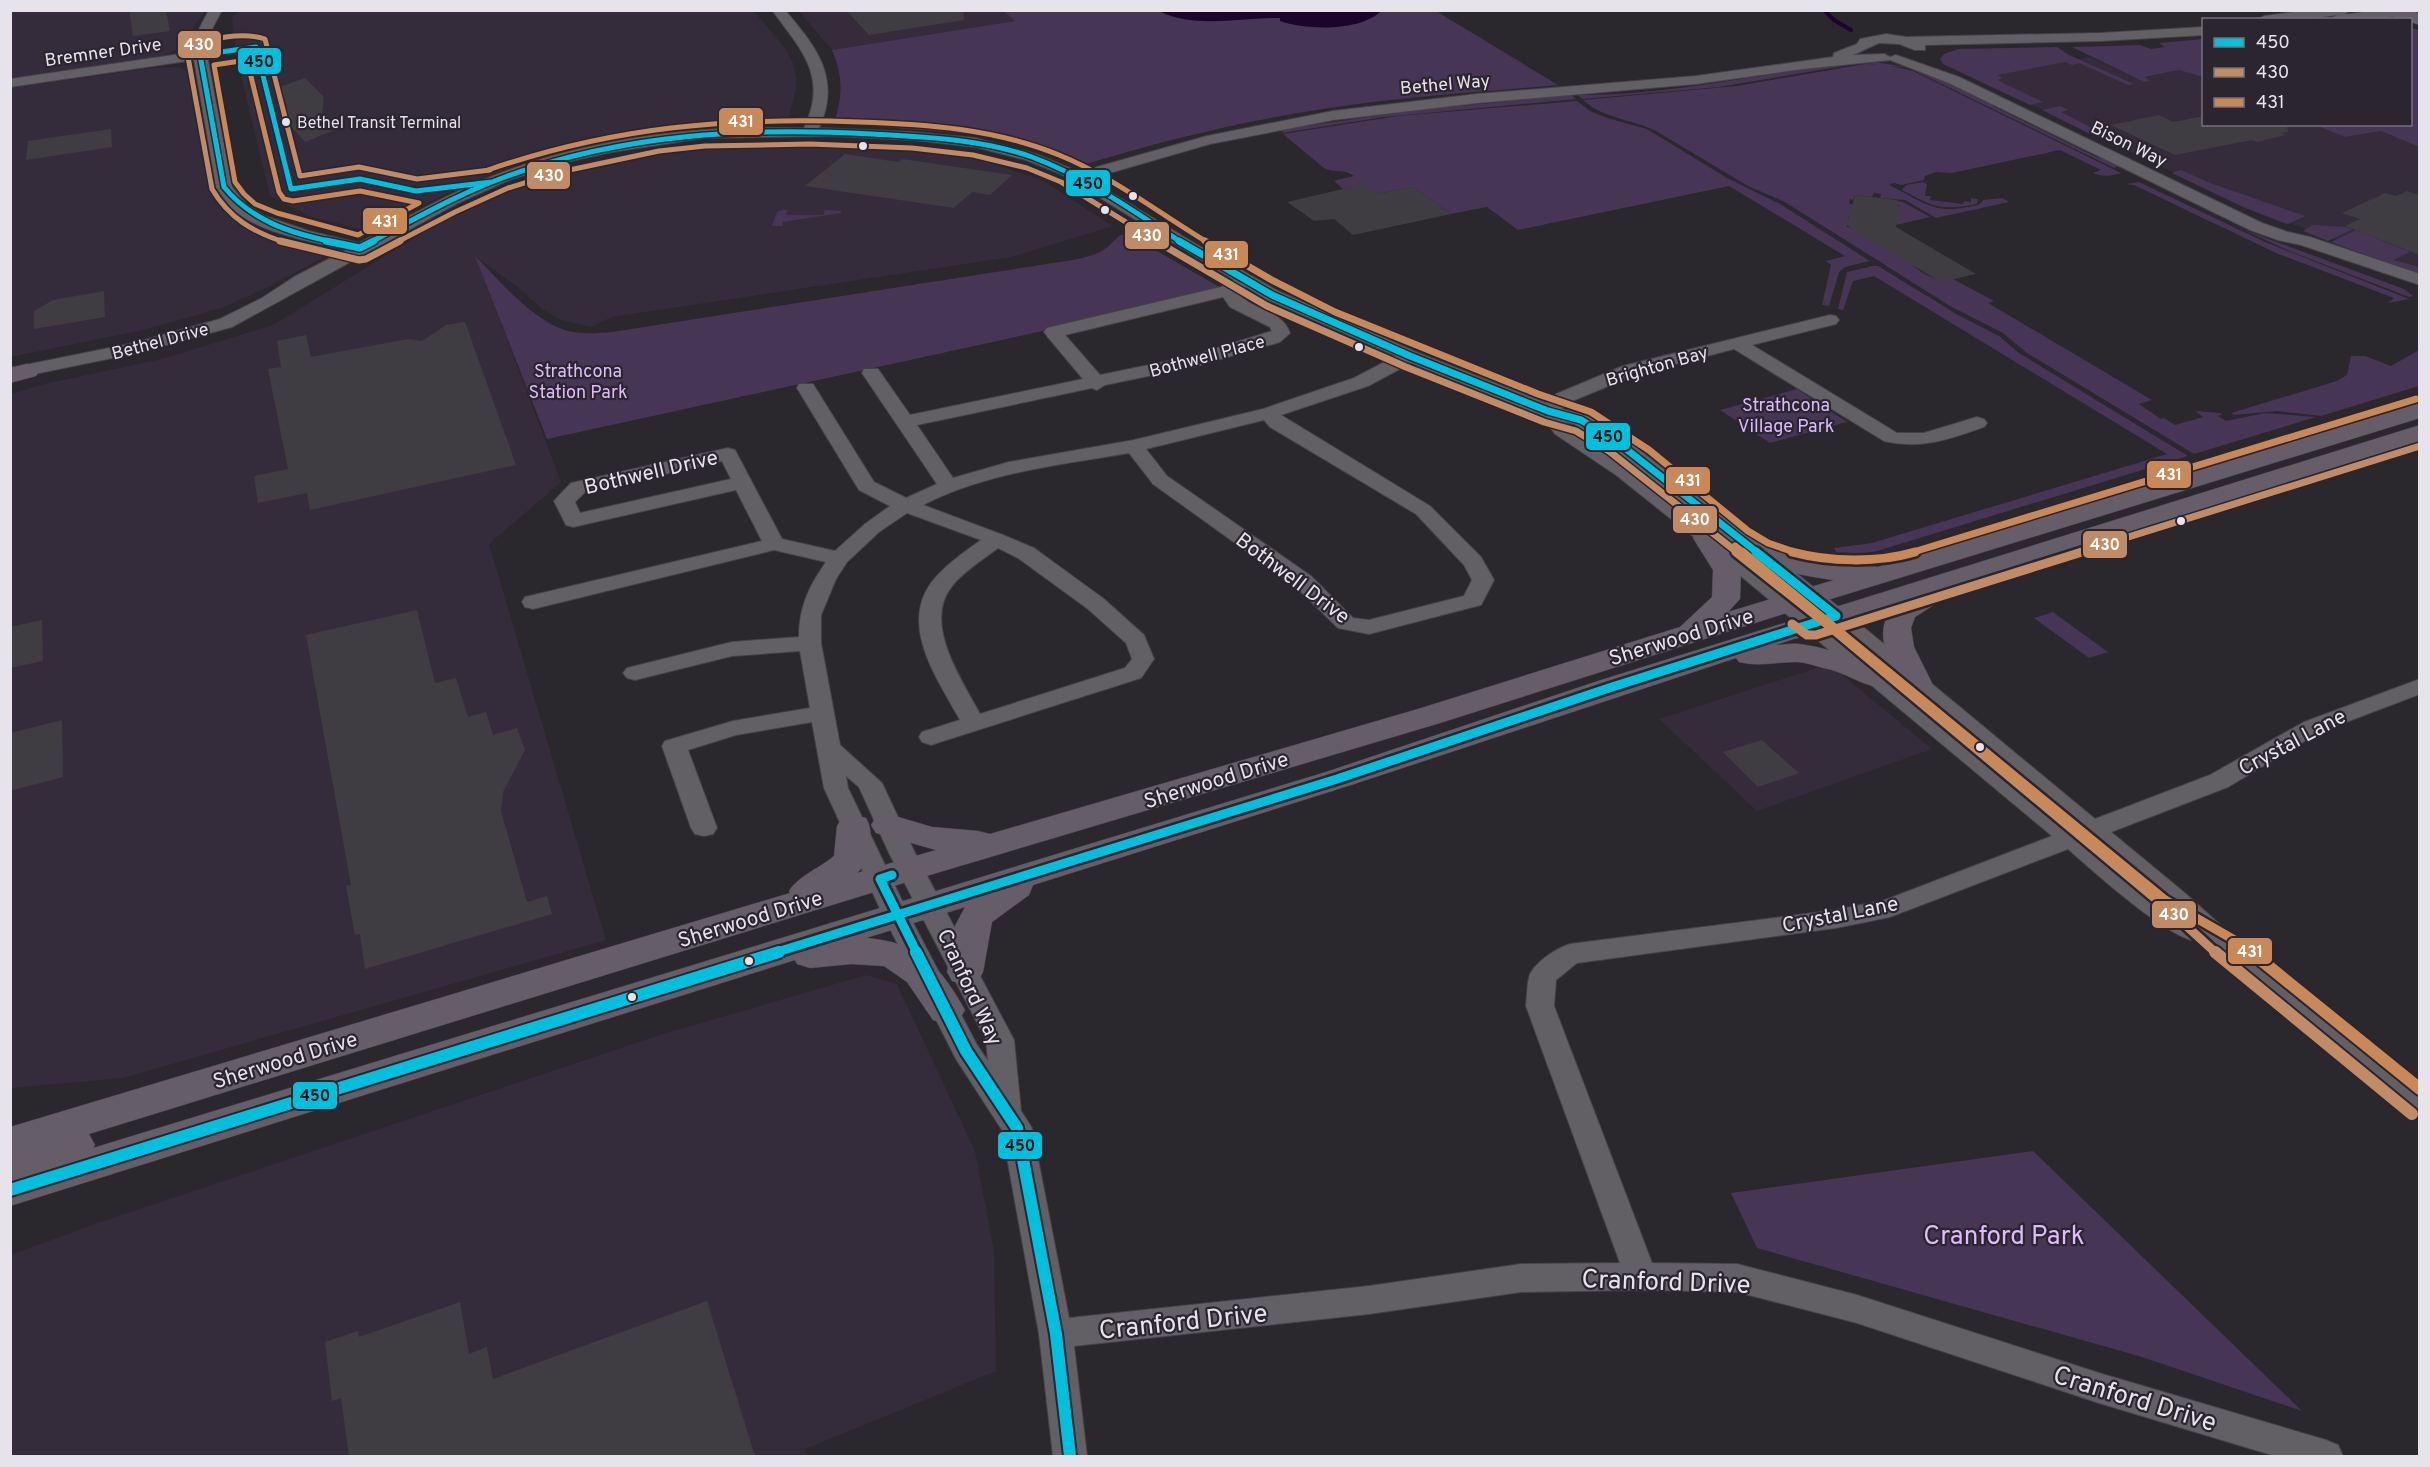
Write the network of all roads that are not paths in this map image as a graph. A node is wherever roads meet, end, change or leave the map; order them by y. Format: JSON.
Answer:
{"nodes":[{"id":1,"x":216,"y":10,"type":"edge"},
{"id":2,"x":778,"y":10,"type":"edge"},
{"id":3,"x":2404,"y":11,"type":"edge"},
{"id":4,"x":2420,"y":12,"type":"edge"},
{"id":5,"x":2341,"y":16,"type":"edge"},
{"id":6,"x":2302,"y":18,"type":"edge"},
{"id":7,"x":2420,"y":20,"type":"edge"},
{"id":8,"x":2202,"y":29,"type":"edge"},
{"id":9,"x":1906,"y":41,"type":"junction"},
{"id":10,"x":1960,"y":42,"type":"junction"},
{"id":11,"x":1863,"y":47,"type":"junction"},
{"id":12,"x":1923,"y":54,"type":"junction"},
{"id":13,"x":200,"y":55,"type":"junction"},
{"id":14,"x":1890,"y":59,"type":"junction"},
{"id":15,"x":1820,"y":63,"type":"junction"},
{"id":16,"x":1954,"y":80,"type":"junction"},
{"id":17,"x":10,"y":83,"type":"edge"},
{"id":18,"x":810,"y":132,"type":"junction"},
{"id":19,"x":1079,"y":177,"type":"junction"},
{"id":20,"x":2289,"y":239,"type":"junction"},
{"id":21,"x":360,"y":248,"type":"junction"},
{"id":22,"x":2420,"y":280,"type":"edge"},
{"id":23,"x":1245,"y":281,"type":"junction"},
{"id":24,"x":2420,"y":290,"type":"edge"},
{"id":25,"x":1227,"y":291,"type":"junction"},
{"id":26,"x":1830,"y":320,"type":"dead end"},
{"id":27,"x":1736,"y":343,"type":"junction"},
{"id":28,"x":1410,"y":357,"type":"junction"},
{"id":29,"x":15,"y":369,"type":"edge"},
{"id":30,"x":871,"y":373,"type":"dead end"},
{"id":31,"x":1097,"y":384,"type":"junction"},
{"id":32,"x":806,"y":388,"type":"dead end"},
{"id":33,"x":2420,"y":410,"type":"edge"},
{"id":34,"x":1548,"y":411,"type":"junction"},
{"id":35,"x":1269,"y":412,"type":"junction"},
{"id":36,"x":903,"y":422,"type":"junction"},
{"id":37,"x":1977,"y":423,"type":"dead end"},
{"id":38,"x":2420,"y":433,"type":"edge"},
{"id":39,"x":1134,"y":446,"type":"junction"},
{"id":40,"x":743,"y":482,"type":"junction"},
{"id":41,"x":949,"y":486,"type":"junction"},
{"id":42,"x":907,"y":506,"type":"junction"},
{"id":43,"x":1707,"y":538,"type":"junction"},
{"id":44,"x":996,"y":539,"type":"junction"},
{"id":45,"x":774,"y":544,"type":"junction"},
{"id":46,"x":1750,"y":548,"type":"junction"},
{"id":47,"x":838,"y":558,"type":"junction"},
{"id":48,"x":1911,"y":566,"type":"junction"},
{"id":49,"x":1945,"y":583,"type":"junction"},
{"id":50,"x":533,"y":602,"type":"dead end"},
{"id":51,"x":1812,"y":610,"type":"junction"},
{"id":52,"x":810,"y":643,"type":"junction"},
{"id":53,"x":1688,"y":649,"type":"junction"},
{"id":54,"x":635,"y":673,"type":"dead end"},
{"id":55,"x":1880,"y":679,"type":"junction"},
{"id":56,"x":1917,"y":683,"type":"junction"},
{"id":57,"x":2416,"y":691,"type":"edge"},
{"id":58,"x":822,"y":713,"type":"junction"},
{"id":59,"x":973,"y":723,"type":"junction"},
{"id":60,"x":931,"y":737,"type":"dead end"},
{"id":61,"x":1339,"y":743,"type":"junction"},
{"id":62,"x":828,"y":747,"type":"junction"},
{"id":63,"x":1076,"y":822,"type":"junction"},
{"id":64,"x":888,"y":825,"type":"junction"},
{"id":65,"x":854,"y":826,"type":"junction"},
{"id":66,"x":704,"y":828,"type":"dead end"},
{"id":67,"x":2082,"y":834,"type":"junction"},
{"id":68,"x":1043,"y":868,"type":"junction"},
{"id":69,"x":904,"y":892,"type":"junction"},
{"id":70,"x":768,"y":914,"type":"junction"},
{"id":71,"x":750,"y":961,"type":"junction"},
{"id":72,"x":965,"y":972,"type":"junction"},
{"id":73,"x":624,"y":999,"type":"junction"},
{"id":74,"x":946,"y":1010,"type":"junction"},
{"id":75,"x":342,"y":1043,"type":"junction"},
{"id":76,"x":157,"y":1099,"type":"junction"},
{"id":77,"x":2420,"y":1105,"type":"edge"},
{"id":78,"x":1008,"y":1111,"type":"junction"},
{"id":79,"x":10,"y":1119,"type":"edge"},
{"id":80,"x":10,"y":1143,"type":"edge"},
{"id":81,"x":152,"y":1146,"type":"junction"},
{"id":82,"x":10,"y":1166,"type":"edge"},
{"id":83,"x":10,"y":1190,"type":"edge"},
{"id":84,"x":10,"y":1210,"type":"edge"},
{"id":85,"x":1641,"y":1276,"type":"junction"},
{"id":86,"x":1056,"y":1334,"type":"junction"},
{"id":87,"x":1070,"y":1456,"type":"edge"},
{"id":88,"x":2326,"y":1456,"type":"edge"}],
"edges":[{"from":1,"to":13,"type":"street"},
{"from":2,"to":18,"type":"street"},
{"from":3,"to":4,"type":"main road"},
{"from":3,"to":5,"type":"street"},
{"from":3,"to":7,"type":"main road"},
{"from":5,"to":6,"type":"street"},
{"from":8,"to":10,"type":"street"},
{"from":9,"to":10,"type":"street","name":"Bethel Way"},
{"from":9,"to":11,"type":"street","name":"Bethel Way"},
{"from":9,"to":12,"type":"street","name":"Bison Way"},
{"from":10,"to":12,"type":"street","name":"Bethel Way"},
{"from":11,"to":14,"type":"street","name":"Bison Way"},
{"from":11,"to":15,"type":"street","name":"Bethel Way"},
{"from":12,"to":14,"type":"street","name":"Bethel Way"},
{"from":12,"to":16,"type":"street","name":"Bison Way"},
{"from":13,"to":17,"type":"street","name":"Bremner Drive"},
{"from":13,"to":21,"type":"street"},
{"from":14,"to":15,"type":"street","name":"Bethel Way"},
{"from":14,"to":16,"type":"street","name":"Bison Way"},
{"from":15,"to":19,"type":"street","name":"Bethel Way"},
{"from":16,"to":20,"type":"street","name":"Bison Way"},
{"from":18,"to":19,"type":"street","name":"Bethel Drive"},
{"from":18,"to":21,"type":"street","name":"Bethel Drive"},
{"from":19,"to":23,"type":"street","name":"Bethel Drive"},
{"from":20,"to":22,"type":"street","name":"Bison Way"},
{"from":20,"to":24,"type":"street","name":"Bison Way"},
{"from":21,"to":29,"type":"street","name":"Bethel Drive"},
{"from":23,"to":25,"type":"street"},
{"from":23,"to":28,"type":"street","name":"Bethel Drive"},
{"from":25,"to":31,"type":"street"},
{"from":25,"to":31,"type":"street","name":"Bothwell Place"},
{"from":26,"to":27,"type":"street","name":"Brighton Bay"},
{"from":27,"to":34,"type":"street","name":"Brighton Bay"},
{"from":27,"to":37,"type":"street","name":"Brighton Bay"},
{"from":28,"to":34,"type":"street","name":"Bethel Drive"},
{"from":28,"to":35,"type":"street"},
{"from":30,"to":36,"type":"street"},
{"from":31,"to":36,"type":"street","name":"Bothwell Place"},
{"from":32,"to":42,"type":"street"},
{"from":33,"to":48,"type":"main road","name":"Sherwood Drive"},
{"from":34,"to":43,"type":"street","name":"Bethel Drive"},
{"from":34,"to":46,"type":"street","name":"Bethel Drive"},
{"from":35,"to":39,"type":"street"},
{"from":35,"to":39,"type":"street","name":"Bothwell Drive"},
{"from":36,"to":41,"type":"street"},
{"from":38,"to":49,"type":"main road","name":"Sherwood Drive"},
{"from":39,"to":41,"type":"street"},
{"from":40,"to":40,"type":"street","name":"Bothwell Drive"},
{"from":40,"to":45,"type":"street","name":"Bothwell Drive"},
{"from":41,"to":42,"type":"street"},
{"from":42,"to":44,"type":"street"},
{"from":42,"to":47,"type":"street"},
{"from":43,"to":51,"type":"street","name":"Bethel Drive"},
{"from":43,"to":53,"type":"main road"},
{"from":44,"to":59,"type":"street"},
{"from":44,"to":59,"type":"street"},
{"from":45,"to":47,"type":"street"},
{"from":45,"to":50,"type":"street"},
{"from":46,"to":48,"type":"main road"},
{"from":46,"to":51,"type":"street","name":"Bethel Drive"},
{"from":47,"to":52,"type":"street"},
{"from":48,"to":51,"type":"main road","name":"Sherwood Drive"},
{"from":49,"to":51,"type":"main road","name":"Sherwood Drive"},
{"from":49,"to":56,"type":"main road"},
{"from":51,"to":53,"type":"main road","name":"Sherwood Drive"},
{"from":51,"to":55,"type":"street"},
{"from":51,"to":56,"type":"street"},
{"from":52,"to":54,"type":"street"},
{"from":52,"to":58,"type":"street"},
{"from":53,"to":55,"type":"main road"},
{"from":53,"to":61,"type":"main road","name":"Sherwood Drive"},
{"from":53,"to":68,"type":"main road","name":"Sherwood Drive"},
{"from":55,"to":67,"type":"street"},
{"from":56,"to":67,"type":"street"},
{"from":57,"to":67,"type":"street","name":"Crystal Lane"},
{"from":58,"to":62,"type":"street"},
{"from":58,"to":66,"type":"street"},
{"from":59,"to":60,"type":"street"},
{"from":61,"to":63,"type":"main road","name":"Sherwood Drive"},
{"from":61,"to":69,"type":"main road"},
{"from":62,"to":64,"type":"street"},
{"from":62,"to":65,"type":"street"},
{"from":63,"to":64,"type":"main road"},
{"from":63,"to":69,"type":"main road","name":"Sherwood Drive"},
{"from":64,"to":69,"type":"street"},
{"from":65,"to":69,"type":"street"},
{"from":65,"to":70,"type":"main road"},
{"from":67,"to":77,"type":"street"},
{"from":67,"to":85,"type":"street","name":"Crystal Lane"},
{"from":68,"to":69,"type":"main road","name":"Sherwood Drive"},
{"from":68,"to":72,"type":"main road"},
{"from":69,"to":70,"type":"main road","name":"Sherwood Drive"},
{"from":69,"to":71,"type":"main road","name":"Sherwood Drive"},
{"from":69,"to":72,"type":"street","name":"Cranford Way"},
{"from":69,"to":73,"type":"main road"},
{"from":69,"to":74,"type":"street","name":"Cranford Way"},
{"from":70,"to":75,"type":"main road","name":"Sherwood Drive"},
{"from":71,"to":73,"type":"main road","name":"Sherwood Drive"},
{"from":71,"to":74,"type":"main road"},
{"from":72,"to":78,"type":"street","name":"Cranford Way"},
{"from":73,"to":81,"type":"main road","name":"Sherwood Drive"},
{"from":74,"to":78,"type":"street","name":"Cranford Way"},
{"from":75,"to":76,"type":"main road","name":"Sherwood Drive"},
{"from":75,"to":82,"type":"main road"},
{"from":76,"to":79,"type":"main road"},
{"from":76,"to":80,"type":"main road","name":"Sherwood Drive"},
{"from":78,"to":86,"type":"street","name":"Cranford Way"},
{"from":81,"to":83,"type":"main road","name":"Sherwood Drive"},
{"from":81,"to":84,"type":"main road"},
{"from":85,"to":86,"type":"street","name":"Cranford Drive"},
{"from":85,"to":88,"type":"street","name":"Cranford Drive"},
{"from":86,"to":87,"type":"street","name":"Cranford Way"}]}
